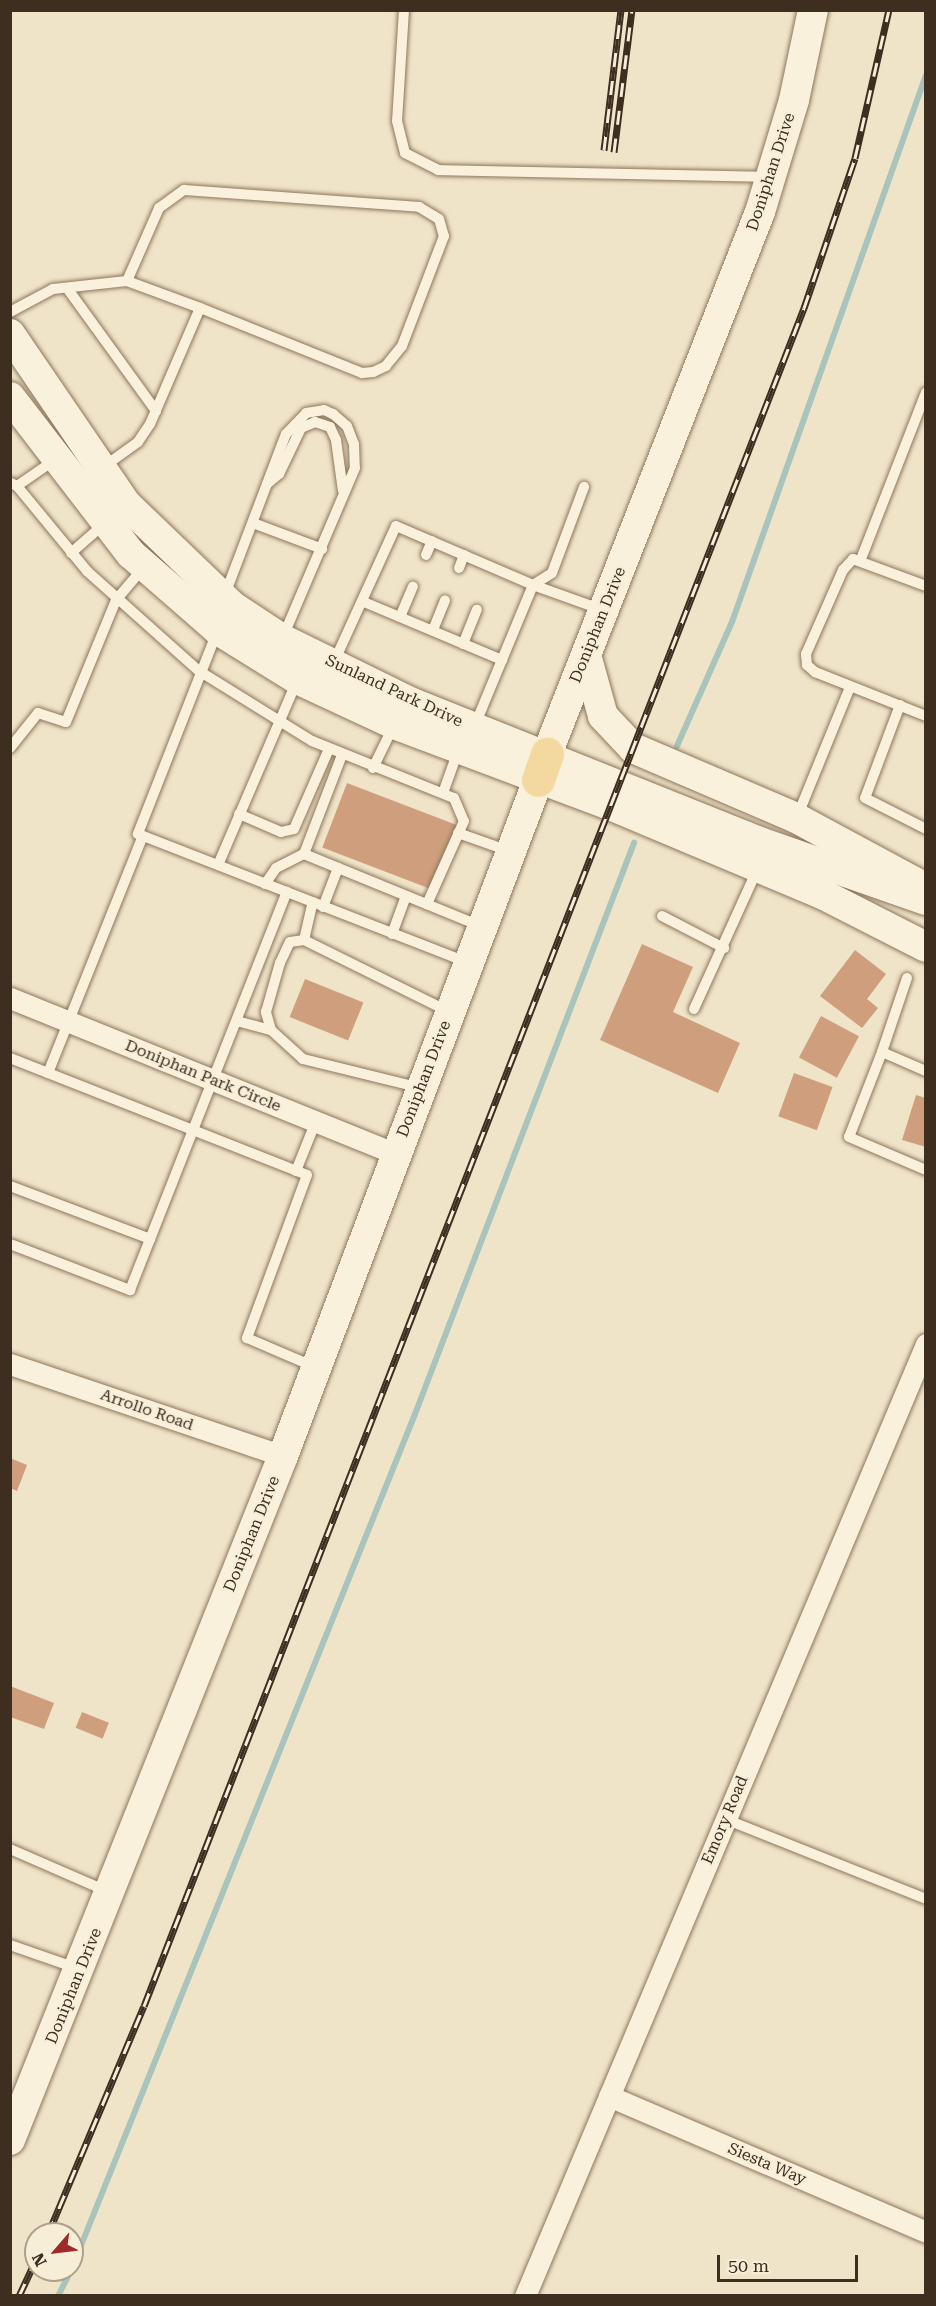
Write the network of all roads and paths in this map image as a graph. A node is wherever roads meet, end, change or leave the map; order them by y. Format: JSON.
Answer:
{"nodes":[{"id":1,"x":404,"y":10,"type":"edge"},
{"id":2,"x":813,"y":10,"type":"edge"},
{"id":3,"x":771,"y":177,"type":"junction"},
{"id":4,"x":127,"y":281,"type":"junction"},
{"id":5,"x":68,"y":288,"type":"junction"},
{"id":6,"x":200,"y":308,"type":"junction"},
{"id":7,"x":10,"y":312,"type":"edge"},
{"id":8,"x":10,"y":334,"type":"edge"},
{"id":9,"x":926,"y":392,"type":"edge"},
{"id":10,"x":10,"y":398,"type":"edge"},
{"id":11,"x":156,"y":411,"type":"junction"},
{"id":12,"x":56,"y":459,"type":"junction"},
{"id":13,"x":102,"y":468,"type":"junction"},
{"id":14,"x":14,"y":484,"type":"edge"},
{"id":15,"x":265,"y":485,"type":"junction"},
{"id":16,"x":584,"y":487,"type":"dead end"},
{"id":17,"x":344,"y":495,"type":"junction"},
{"id":18,"x":253,"y":523,"type":"junction"},
{"id":19,"x":104,"y":524,"type":"junction"},
{"id":20,"x":432,"y":541,"type":"junction"},
{"id":21,"x":322,"y":549,"type":"junction"},
{"id":22,"x":71,"y":553,"type":"junction"},
{"id":23,"x":426,"y":555,"type":"dead end"},
{"id":24,"x":464,"y":555,"type":"junction"},
{"id":25,"x":861,"y":559,"type":"junction"},
{"id":26,"x":144,"y":566,"type":"junction"},
{"id":27,"x":459,"y":568,"type":"dead end"},
{"id":28,"x":533,"y":585,"type":"junction"},
{"id":29,"x":926,"y":585,"type":"edge"},
{"id":30,"x":413,"y":586,"type":"dead end"},
{"id":31,"x":224,"y":599,"type":"junction"},
{"id":32,"x":116,"y":600,"type":"junction"},
{"id":33,"x":446,"y":600,"type":"dead end"},
{"id":34,"x":364,"y":602,"type":"junction"},
{"id":35,"x":477,"y":610,"type":"dead end"},
{"id":36,"x":604,"y":611,"type":"junction"},
{"id":37,"x":400,"y":617,"type":"junction"},
{"id":38,"x":218,"y":630,"type":"junction"},
{"id":39,"x":433,"y":630,"type":"junction"},
{"id":40,"x":282,"y":639,"type":"junction"},
{"id":41,"x":463,"y":644,"type":"junction"},
{"id":42,"x":586,"y":655,"type":"junction"},
{"id":43,"x":502,"y":660,"type":"junction"},
{"id":44,"x":333,"y":664,"type":"junction"},
{"id":45,"x":200,"y":672,"type":"junction"},
{"id":46,"x":297,"y":680,"type":"junction"},
{"id":47,"x":850,"y":687,"type":"junction"},
{"id":48,"x":900,"y":705,"type":"junction"},
{"id":49,"x":926,"y":716,"type":"edge"},
{"id":50,"x":277,"y":723,"type":"junction"},
{"id":51,"x":394,"y":724,"type":"junction"},
{"id":52,"x":467,"y":737,"type":"junction"},
{"id":53,"x":10,"y":748,"type":"edge"},
{"id":54,"x":329,"y":749,"type":"junction"},
{"id":55,"x":342,"y":755,"type":"junction"},
{"id":56,"x":543,"y":767,"type":"junction"},
{"id":57,"x":373,"y":768,"type":"junction"},
{"id":58,"x":442,"y":793,"type":"junction"},
{"id":59,"x":239,"y":814,"type":"junction"},
{"id":60,"x":796,"y":818,"type":"junction"},
{"id":61,"x":926,"y":829,"type":"edge"},
{"id":62,"x":458,"y":833,"type":"junction"},
{"id":63,"x":143,"y":836,"type":"junction"},
{"id":64,"x":512,"y":852,"type":"junction"},
{"id":65,"x":304,"y":854,"type":"junction"},
{"id":66,"x":218,"y":865,"type":"junction"},
{"id":67,"x":338,"y":868,"type":"junction"},
{"id":68,"x":758,"y":868,"type":"junction"},
{"id":69,"x":265,"y":884,"type":"junction"},
{"id":70,"x":922,"y":891,"type":"edge"},
{"id":71,"x":287,"y":892,"type":"junction"},
{"id":72,"x":406,"y":896,"type":"junction"},
{"id":73,"x":427,"y":904,"type":"junction"},
{"id":74,"x":318,"y":905,"type":"junction"},
{"id":75,"x":662,"y":916,"type":"dead end"},
{"id":76,"x":483,"y":927,"type":"junction"},
{"id":77,"x":271,"y":933,"type":"junction"},
{"id":78,"x":392,"y":934,"type":"junction"},
{"id":79,"x":304,"y":940,"type":"junction"},
{"id":80,"x":290,"y":942,"type":"junction"},
{"id":81,"x":926,"y":947,"type":"edge"},
{"id":82,"x":724,"y":948,"type":"junction"},
{"id":83,"x":469,"y":964,"type":"junction"},
{"id":84,"x":907,"y":978,"type":"dead end"},
{"id":85,"x":10,"y":998,"type":"edge"},
{"id":86,"x":694,"y":1009,"type":"dead end"},
{"id":87,"x":450,"y":1012,"type":"junction"},
{"id":88,"x":69,"y":1022,"type":"junction"},
{"id":89,"x":237,"y":1022,"type":"junction"},
{"id":90,"x":270,"y":1030,"type":"junction"},
{"id":91,"x":882,"y":1052,"type":"junction"},
{"id":92,"x":10,"y":1058,"type":"edge"},
{"id":93,"x":926,"y":1071,"type":"edge"},
{"id":94,"x":48,"y":1073,"type":"junction"},
{"id":95,"x":214,"y":1080,"type":"junction"},
{"id":96,"x":421,"y":1088,"type":"junction"},
{"id":97,"x":316,"y":1121,"type":"junction"},
{"id":98,"x":194,"y":1130,"type":"junction"},
{"id":99,"x":396,"y":1154,"type":"junction"},
{"id":100,"x":926,"y":1170,"type":"edge"},
{"id":101,"x":296,"y":1171,"type":"junction"},
{"id":102,"x":10,"y":1186,"type":"edge"},
{"id":103,"x":150,"y":1239,"type":"junction"},
{"id":104,"x":10,"y":1244,"type":"edge"},
{"id":105,"x":926,"y":1344,"type":"edge"},
{"id":106,"x":10,"y":1364,"type":"edge"},
{"id":107,"x":316,"y":1367,"type":"junction"},
{"id":108,"x":283,"y":1456,"type":"junction"},
{"id":109,"x":725,"y":1819,"type":"junction"},
{"id":110,"x":10,"y":1849,"type":"edge"},
{"id":111,"x":112,"y":1893,"type":"junction"},
{"id":112,"x":926,"y":1899,"type":"edge"},
{"id":113,"x":10,"y":1945,"type":"edge"},
{"id":114,"x":82,"y":1970,"type":"junction"},
{"id":115,"x":609,"y":2096,"type":"junction"},
{"id":116,"x":10,"y":2140,"type":"edge"},
{"id":117,"x":926,"y":2232,"type":"edge"},
{"id":118,"x":525,"y":2295,"type":"edge"}],
"edges":[{"from":1,"to":3,"type":"lane"},
{"from":2,"to":3,"type":"main road","name":"Doniphan Drive"},
{"from":3,"to":36,"type":"main road","name":"Doniphan Drive"},
{"from":4,"to":5,"type":"lane"},
{"from":4,"to":6,"type":"lane"},
{"from":4,"to":6,"type":"lane"},
{"from":5,"to":7,"type":"lane"},
{"from":5,"to":11,"type":"lane"},
{"from":6,"to":11,"type":"lane"},
{"from":8,"to":13,"type":"main road","name":"Sunland Park Drive"},
{"from":9,"to":25,"type":"lane"},
{"from":10,"to":12,"type":"main road","name":"Sunland Park Drive"},
{"from":11,"to":13,"type":"lane"},
{"from":12,"to":14,"type":"lane"},
{"from":12,"to":19,"type":"main road","name":"Sunland Park Drive"},
{"from":13,"to":31,"type":"main road","name":"Sunland Park Drive"},
{"from":14,"to":22,"type":"lane"},
{"from":15,"to":17,"type":"lane"},
{"from":15,"to":17,"type":"lane"},
{"from":15,"to":18,"type":"lane"},
{"from":16,"to":28,"type":"lane"},
{"from":17,"to":21,"type":"lane"},
{"from":18,"to":21,"type":"lane"},
{"from":18,"to":31,"type":"lane"},
{"from":19,"to":22,"type":"lane"},
{"from":19,"to":26,"type":"main road","name":"Sunland Park Drive"},
{"from":20,"to":23,"type":"lane"},
{"from":20,"to":24,"type":"lane"},
{"from":20,"to":34,"type":"lane"},
{"from":21,"to":40,"type":"lane"},
{"from":22,"to":32,"type":"lane"},
{"from":24,"to":27,"type":"lane"},
{"from":24,"to":28,"type":"lane"},
{"from":25,"to":29,"type":"lane"},
{"from":25,"to":47,"type":"lane"},
{"from":26,"to":32,"type":"lane"},
{"from":26,"to":38,"type":"main road","name":"Sunland Park Drive"},
{"from":28,"to":36,"type":"lane"},
{"from":28,"to":43,"type":"lane"},
{"from":30,"to":37,"type":"lane"},
{"from":31,"to":40,"type":"main road","name":"Sunland Park Drive"},
{"from":32,"to":45,"type":"lane"},
{"from":32,"to":53,"type":"lane"},
{"from":33,"to":39,"type":"lane"},
{"from":34,"to":37,"type":"lane"},
{"from":34,"to":44,"type":"lane"},
{"from":35,"to":41,"type":"lane"},
{"from":36,"to":42,"type":"main road","name":"Doniphan Drive"},
{"from":37,"to":39,"type":"lane"},
{"from":38,"to":45,"type":"lane"},
{"from":38,"to":46,"type":"main road","name":"Sunland Park Drive"},
{"from":39,"to":41,"type":"lane"},
{"from":40,"to":44,"type":"main road","name":"Sunland Park Drive"},
{"from":41,"to":43,"type":"lane"},
{"from":42,"to":56,"type":"main road","name":"Doniphan Drive"},
{"from":42,"to":60,"type":"main road"},
{"from":43,"to":52,"type":"lane"},
{"from":44,"to":52,"type":"main road","name":"Sunland Park Drive"},
{"from":45,"to":50,"type":"lane"},
{"from":45,"to":63,"type":"lane"},
{"from":46,"to":50,"type":"lane"},
{"from":46,"to":51,"type":"main road","name":"Sunland Park Drive"},
{"from":47,"to":48,"type":"lane"},
{"from":47,"to":60,"type":"lane"},
{"from":48,"to":49,"type":"lane"},
{"from":48,"to":61,"type":"lane"},
{"from":50,"to":54,"type":"lane"},
{"from":50,"to":59,"type":"lane"},
{"from":51,"to":52,"type":"main road","name":"Sunland Park Drive"},
{"from":51,"to":57,"type":"lane"},
{"from":52,"to":56,"type":"main road","name":"Sunland Park Drive"},
{"from":52,"to":58,"type":"lane"},
{"from":54,"to":55,"type":"lane"},
{"from":54,"to":59,"type":"lane"},
{"from":55,"to":57,"type":"lane"},
{"from":55,"to":65,"type":"lane"},
{"from":56,"to":64,"type":"main road","name":"Doniphan Drive"},
{"from":56,"to":68,"type":"main road","name":"Sunland Park Drive"},
{"from":56,"to":70,"type":"main road","name":"Sunland Park Drive"},
{"from":57,"to":58,"type":"lane"},
{"from":58,"to":62,"type":"lane"},
{"from":59,"to":66,"type":"lane"},
{"from":60,"to":70,"type":"main road"},
{"from":62,"to":64,"type":"lane"},
{"from":62,"to":73,"type":"lane"},
{"from":63,"to":66,"type":"lane"},
{"from":63,"to":88,"type":"lane"},
{"from":64,"to":76,"type":"main road","name":"Doniphan Drive"},
{"from":65,"to":67,"type":"lane"},
{"from":65,"to":69,"type":"lane"},
{"from":66,"to":69,"type":"lane"},
{"from":67,"to":72,"type":"lane"},
{"from":67,"to":74,"type":"lane"},
{"from":68,"to":81,"type":"main road","name":"Sunland Park Drive"},
{"from":68,"to":82,"type":"lane"},
{"from":69,"to":71,"type":"lane"},
{"from":71,"to":74,"type":"lane"},
{"from":71,"to":77,"type":"lane"},
{"from":72,"to":73,"type":"lane"},
{"from":72,"to":78,"type":"lane"},
{"from":73,"to":76,"type":"lane"},
{"from":74,"to":78,"type":"lane"},
{"from":74,"to":79,"type":"lane"},
{"from":75,"to":82,"type":"lane"},
{"from":76,"to":83,"type":"main road","name":"Doniphan Drive"},
{"from":77,"to":80,"type":"lane"},
{"from":77,"to":89,"type":"lane"},
{"from":78,"to":83,"type":"lane"},
{"from":79,"to":80,"type":"lane"},
{"from":79,"to":87,"type":"lane"},
{"from":80,"to":90,"type":"lane"},
{"from":82,"to":86,"type":"lane"},
{"from":83,"to":87,"type":"main road","name":"Doniphan Drive"},
{"from":84,"to":91,"type":"lane"},
{"from":85,"to":88,"type":"street","name":"Doniphan Park Circle"},
{"from":87,"to":96,"type":"main road","name":"Doniphan Drive"},
{"from":88,"to":94,"type":"lane"},
{"from":88,"to":95,"type":"street","name":"Doniphan Park Circle"},
{"from":89,"to":90,"type":"lane"},
{"from":89,"to":95,"type":"lane"},
{"from":90,"to":96,"type":"lane"},
{"from":91,"to":93,"type":"lane"},
{"from":91,"to":100,"type":"lane"},
{"from":92,"to":94,"type":"lane"},
{"from":94,"to":98,"type":"lane"},
{"from":95,"to":97,"type":"street","name":"Doniphan Park Circle"},
{"from":95,"to":98,"type":"lane"},
{"from":96,"to":99,"type":"main road","name":"Doniphan Drive"},
{"from":97,"to":99,"type":"street","name":"Doniphan Park Circle"},
{"from":97,"to":101,"type":"lane"},
{"from":98,"to":101,"type":"lane"},
{"from":98,"to":103,"type":"lane"},
{"from":99,"to":107,"type":"main road","name":"Doniphan Drive"},
{"from":101,"to":107,"type":"lane"},
{"from":102,"to":103,"type":"lane"},
{"from":103,"to":104,"type":"lane"},
{"from":105,"to":109,"type":"street","name":"Emory Road"},
{"from":106,"to":108,"type":"street","name":"Arrollo Road"},
{"from":107,"to":108,"type":"main road","name":"Doniphan Drive"},
{"from":108,"to":111,"type":"main road","name":"Doniphan Drive"},
{"from":109,"to":112,"type":"lane"},
{"from":109,"to":115,"type":"street","name":"Emory Road"},
{"from":110,"to":111,"type":"lane"},
{"from":111,"to":114,"type":"main road","name":"Doniphan Drive"},
{"from":113,"to":114,"type":"lane"},
{"from":114,"to":116,"type":"main road","name":"Doniphan Drive"},
{"from":115,"to":117,"type":"street","name":"Siesta Way"},
{"from":115,"to":118,"type":"street","name":"Emory Road"}]}
